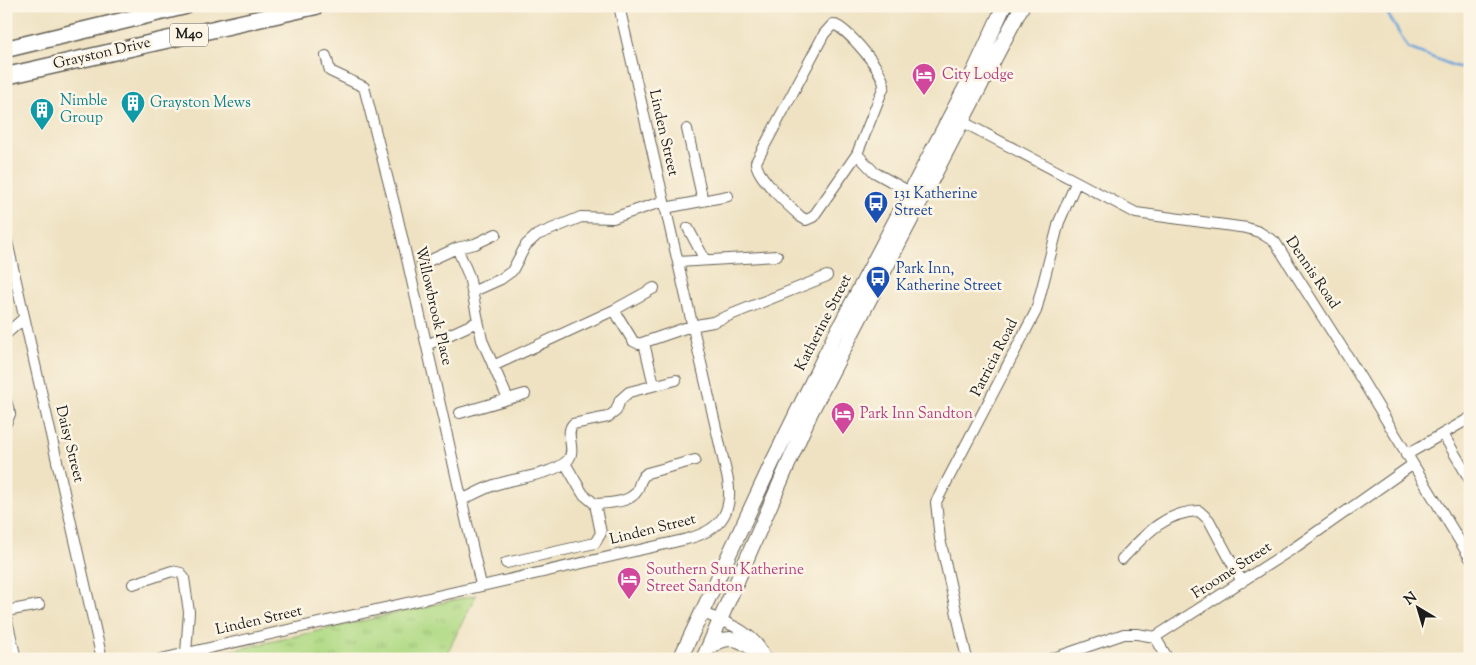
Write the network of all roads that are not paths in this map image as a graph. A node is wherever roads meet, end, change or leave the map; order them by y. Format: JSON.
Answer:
{"nodes":[{"id":1,"x":185,"y":6,"type":"edge"},
{"id":2,"x":316,"y":6,"type":"edge"},
{"id":3,"x":619,"y":6,"type":"edge"},
{"id":4,"x":1004,"y":6,"type":"edge"},
{"id":5,"x":1022,"y":6,"type":"edge"},
{"id":6,"x":298,"y":8,"type":"edge"},
{"id":7,"x":6,"y":49,"type":"edge"},
{"id":8,"x":326,"y":56,"type":"dead end"},
{"id":9,"x":6,"y":76,"type":"edge"},
{"id":10,"x":963,"y":122,"type":"junction"},
{"id":11,"x":687,"y":129,"type":"dead end"},
{"id":12,"x":857,"y":154,"type":"junction"},
{"id":13,"x":1076,"y":184,"type":"junction"},
{"id":14,"x":910,"y":192,"type":"junction"},
{"id":15,"x":728,"y":196,"type":"dead end"},
{"id":16,"x":703,"y":201,"type":"junction"},
{"id":17,"x":664,"y":204,"type":"junction"},
{"id":18,"x":688,"y":228,"type":"dead end"},
{"id":19,"x":496,"y":234,"type":"dead end"},
{"id":20,"x":6,"y":237,"type":"edge"},
{"id":21,"x":457,"y":248,"type":"junction"},
{"id":22,"x":777,"y":256,"type":"dead end"},
{"id":23,"x":705,"y":260,"type":"junction"},
{"id":24,"x":678,"y":262,"type":"junction"},
{"id":25,"x":422,"y":264,"type":"dead end"},
{"id":26,"x":827,"y":276,"type":"dead end"},
{"id":27,"x":654,"y":288,"type":"dead end"},
{"id":28,"x":472,"y":292,"type":"junction"},
{"id":29,"x":614,"y":310,"type":"junction"},
{"id":30,"x":24,"y":318,"type":"junction"},
{"id":31,"x":476,"y":322,"type":"junction"},
{"id":32,"x":691,"y":326,"type":"junction"},
{"id":33,"x":6,"y":334,"type":"edge"},
{"id":34,"x":644,"y":343,"type":"junction"},
{"id":35,"x":427,"y":345,"type":"junction"},
{"id":36,"x":493,"y":366,"type":"junction"},
{"id":37,"x":676,"y":380,"type":"dead end"},
{"id":38,"x":654,"y":385,"type":"junction"},
{"id":39,"x":525,"y":394,"type":"dead end"},
{"id":40,"x":508,"y":399,"type":"junction"},
{"id":41,"x":6,"y":400,"type":"edge"},
{"id":42,"x":460,"y":413,"type":"dead end"},
{"id":43,"x":1470,"y":418,"type":"edge"},
{"id":44,"x":6,"y":423,"type":"edge"},
{"id":45,"x":1442,"y":434,"type":"junction"},
{"id":46,"x":1406,"y":455,"type":"junction"},
{"id":47,"x":695,"y":460,"type":"dead end"},
{"id":48,"x":565,"y":463,"type":"junction"},
{"id":49,"x":1412,"y":465,"type":"junction"},
{"id":50,"x":1470,"y":480,"type":"edge"},
{"id":51,"x":462,"y":500,"type":"junction"},
{"id":52,"x":595,"y":504,"type":"junction"},
{"id":53,"x":1470,"y":558,"type":"edge"},
{"id":54,"x":1122,"y":559,"type":"dead end"},
{"id":55,"x":506,"y":562,"type":"dead end"},
{"id":56,"x":1242,"y":582,"type":"junction"},
{"id":57,"x":133,"y":584,"type":"dead end"},
{"id":58,"x":481,"y":585,"type":"junction"},
{"id":59,"x":39,"y":605,"type":"dead end"},
{"id":60,"x":6,"y":611,"type":"edge"},
{"id":61,"x":703,"y":613,"type":"junction"},
{"id":62,"x":6,"y":616,"type":"edge"},
{"id":63,"x":720,"y":620,"type":"junction"},
{"id":64,"x":1155,"y":637,"type":"junction"},
{"id":65,"x":186,"y":653,"type":"junction"},
{"id":66,"x":705,"y":654,"type":"edge"},
{"id":67,"x":16,"y":659,"type":"edge"},
{"id":68,"x":102,"y":659,"type":"edge"},
{"id":69,"x":161,"y":659,"type":"edge"},
{"id":70,"x":680,"y":659,"type":"edge"},
{"id":71,"x":765,"y":659,"type":"edge"},
{"id":72,"x":967,"y":659,"type":"edge"},
{"id":73,"x":1051,"y":659,"type":"edge"},
{"id":74,"x":1168,"y":659,"type":"edge"}],
"edges":[{"from":1,"to":7,"type":"main road","name":"Grayston Drive","number":"M40"},
{"from":2,"to":6,"type":"main road","name":"Grayston Drive","number":"M40"},
{"from":3,"to":17,"type":"street","name":"Linden Street"},
{"from":4,"to":14,"type":"main road","name":"Katherine Street"},
{"from":5,"to":10,"type":"main road","name":"Katherine Street"},
{"from":6,"to":9,"type":"main road","name":"Grayston Drive","number":"M40"},
{"from":8,"to":35,"type":"street","name":"Willowbrook Place"},
{"from":10,"to":13,"type":"street","name":"Dennis Road"},
{"from":10,"to":63,"type":"main road","name":"Katherine Street"},
{"from":11,"to":16,"type":"street"},
{"from":12,"to":12,"type":"street"},
{"from":12,"to":14,"type":"street"},
{"from":13,"to":46,"type":"street","name":"Dennis Road"},
{"from":13,"to":72,"type":"street","name":"Patricia Road"},
{"from":14,"to":61,"type":"main road","name":"Katherine Street"},
{"from":15,"to":16,"type":"street"},
{"from":16,"to":17,"type":"street"},
{"from":17,"to":24,"type":"street","name":"Linden Street"},
{"from":17,"to":28,"type":"street"},
{"from":18,"to":23,"type":"street"},
{"from":19,"to":21,"type":"street"},
{"from":20,"to":30,"type":"street","name":"Daisy Street"},
{"from":21,"to":25,"type":"street"},
{"from":21,"to":28,"type":"street"},
{"from":22,"to":23,"type":"street"},
{"from":23,"to":24,"type":"street"},
{"from":24,"to":32,"type":"street","name":"Linden Street"},
{"from":26,"to":32,"type":"street"},
{"from":27,"to":29,"type":"street"},
{"from":28,"to":31,"type":"street"},
{"from":29,"to":34,"type":"street"},
{"from":29,"to":36,"type":"street"},
{"from":30,"to":33,"type":"street"},
{"from":30,"to":68,"type":"street","name":"Daisy Street"},
{"from":31,"to":35,"type":"street"},
{"from":31,"to":36,"type":"street"},
{"from":32,"to":34,"type":"street"},
{"from":32,"to":58,"type":"street","name":"Linden Street"},
{"from":34,"to":38,"type":"street"},
{"from":35,"to":51,"type":"street","name":"Willowbrook Place"},
{"from":36,"to":40,"type":"street"},
{"from":37,"to":38,"type":"street"},
{"from":38,"to":48,"type":"street"},
{"from":39,"to":40,"type":"street"},
{"from":40,"to":42,"type":"street"},
{"from":41,"to":44,"type":"street"},
{"from":43,"to":45,"type":"street"},
{"from":45,"to":46,"type":"street"},
{"from":45,"to":50,"type":"street"},
{"from":46,"to":49,"type":"street","name":"Dennis Road"},
{"from":47,"to":52,"type":"street"},
{"from":48,"to":51,"type":"street"},
{"from":48,"to":52,"type":"street"},
{"from":49,"to":53,"type":"street","name":"Dennis Road"},
{"from":49,"to":56,"type":"street","name":"Froome Street"},
{"from":51,"to":58,"type":"street","name":"Willowbrook Place"},
{"from":52,"to":55,"type":"street"},
{"from":54,"to":56,"type":"street"},
{"from":56,"to":64,"type":"street","name":"Froome Street"},
{"from":57,"to":65,"type":"street"},
{"from":58,"to":65,"type":"street","name":"Linden Street"},
{"from":59,"to":60,"type":"street"},
{"from":61,"to":63,"type":"street"},
{"from":61,"to":70,"type":"main road","name":"Katherine Street"},
{"from":62,"to":67,"type":"street"},
{"from":63,"to":66,"type":"main road","name":"Katherine Street"},
{"from":63,"to":71,"type":"street"},
{"from":64,"to":73,"type":"street"},
{"from":64,"to":74,"type":"street"},
{"from":65,"to":69,"type":"street","name":"Linden Street"},
{"from":66,"to":71,"type":"main road"}]}
